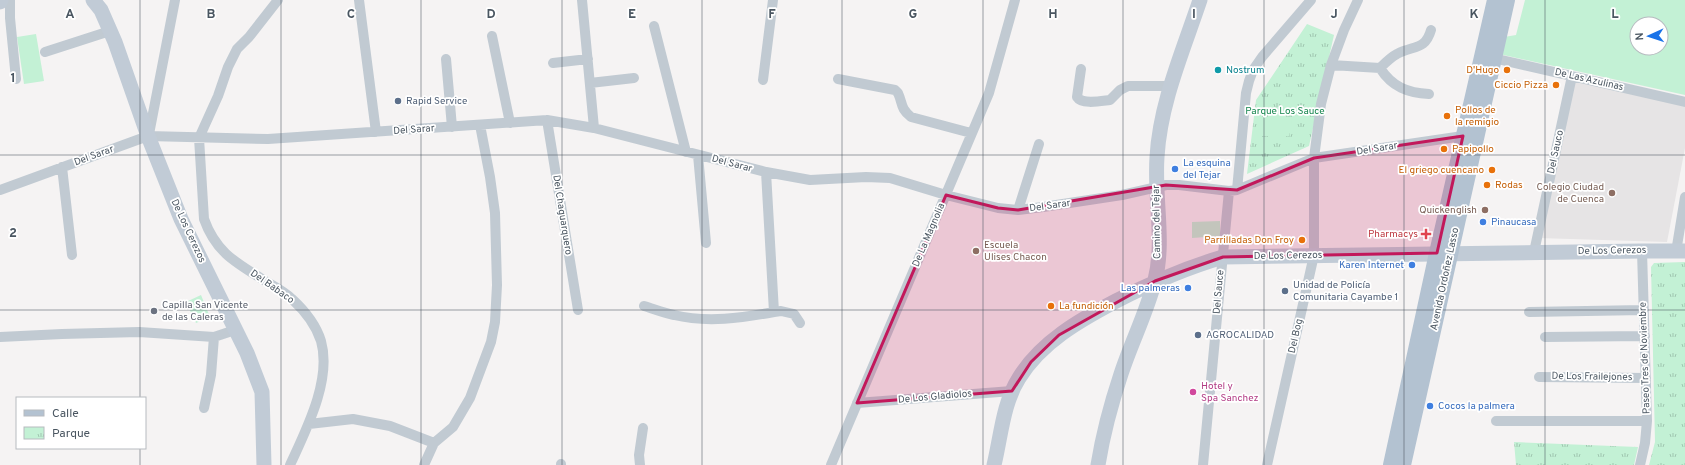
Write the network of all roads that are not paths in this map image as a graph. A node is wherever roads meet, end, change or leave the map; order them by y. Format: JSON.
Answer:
{"nodes":[{"id":1,"x":10,"y":0,"type":"edge"},
{"id":2,"x":93,"y":0,"type":"edge"},
{"id":3,"x":175,"y":0,"type":"edge"},
{"id":4,"x":278,"y":0,"type":"edge"},
{"id":5,"x":359,"y":0,"type":"edge"},
{"id":6,"x":582,"y":0,"type":"edge"},
{"id":7,"x":774,"y":0,"type":"edge"},
{"id":8,"x":1015,"y":0,"type":"edge"},
{"id":9,"x":1200,"y":0,"type":"edge"},
{"id":10,"x":1311,"y":0,"type":"edge"},
{"id":11,"x":1358,"y":0,"type":"edge"},
{"id":12,"x":1495,"y":0,"type":"edge"},
{"id":13,"x":1508,"y":0,"type":"edge"},
{"id":14,"x":654,"y":26,"type":"dead end"},
{"id":15,"x":1431,"y":30,"type":"dead end"},
{"id":16,"x":110,"y":31,"type":"junction"},
{"id":17,"x":492,"y":36,"type":"dead end"},
{"id":18,"x":46,"y":52,"type":"dead end"},
{"id":19,"x":1493,"y":58,"type":"junction"},
{"id":20,"x":446,"y":59,"type":"dead end"},
{"id":21,"x":588,"y":59,"type":"junction"},
{"id":22,"x":553,"y":63,"type":"dead end"},
{"id":23,"x":1331,"y":65,"type":"junction"},
{"id":24,"x":1380,"y":68,"type":"junction"},
{"id":25,"x":1080,"y":70,"type":"dead end"},
{"id":26,"x":1572,"y":76,"type":"junction"},
{"id":27,"x":634,"y":78,"type":"dead end"},
{"id":28,"x":16,"y":79,"type":"dead end"},
{"id":29,"x":838,"y":79,"type":"dead end"},
{"id":30,"x":763,"y":80,"type":"dead end"},
{"id":31,"x":590,"y":83,"type":"junction"},
{"id":32,"x":1171,"y":86,"type":"junction"},
{"id":33,"x":1429,"y":94,"type":"dead end"},
{"id":34,"x":1685,"y":102,"type":"edge"},
{"id":35,"x":547,"y":120,"type":"junction"},
{"id":36,"x":510,"y":122,"type":"junction"},
{"id":37,"x":480,"y":125,"type":"junction"},
{"id":38,"x":452,"y":127,"type":"junction"},
{"id":39,"x":594,"y":128,"type":"junction"},
{"id":40,"x":376,"y":132,"type":"junction"},
{"id":41,"x":971,"y":133,"type":"junction"},
{"id":42,"x":148,"y":136,"type":"junction"},
{"id":43,"x":1463,"y":136,"type":"junction"},
{"id":44,"x":199,"y":138,"type":"junction"},
{"id":45,"x":1039,"y":144,"type":"dead end"},
{"id":46,"x":686,"y":152,"type":"junction"},
{"id":47,"x":698,"y":155,"type":"junction"},
{"id":48,"x":1314,"y":158,"type":"junction"},
{"id":49,"x":62,"y":167,"type":"junction"},
{"id":50,"x":766,"y":172,"type":"junction"},
{"id":51,"x":1156,"y":187,"type":"junction"},
{"id":52,"x":0,"y":190,"type":"edge"},
{"id":53,"x":1233,"y":190,"type":"junction"},
{"id":54,"x":946,"y":195,"type":"junction"},
{"id":55,"x":1685,"y":197,"type":"edge"},
{"id":56,"x":1018,"y":210,"type":"junction"},
{"id":57,"x":706,"y":243,"type":"dead end"},
{"id":58,"x":1642,"y":250,"type":"junction"},
{"id":59,"x":1534,"y":252,"type":"junction"},
{"id":60,"x":1680,"y":252,"type":"edge"},
{"id":61,"x":1444,"y":253,"type":"junction"},
{"id":62,"x":72,"y":255,"type":"dead end"},
{"id":63,"x":1314,"y":255,"type":"junction"},
{"id":64,"x":1223,"y":257,"type":"junction"},
{"id":65,"x":1155,"y":281,"type":"junction"},
{"id":66,"x":644,"y":306,"type":"dead end"},
{"id":67,"x":578,"y":310,"type":"dead end"},
{"id":68,"x":1644,"y":310,"type":"junction"},
{"id":69,"x":774,"y":312,"type":"junction"},
{"id":70,"x":1529,"y":312,"type":"dead end"},
{"id":71,"x":800,"y":323,"type":"dead end"},
{"id":72,"x":235,"y":330,"type":"junction"},
{"id":73,"x":1645,"y":336,"type":"junction"},
{"id":74,"x":0,"y":337,"type":"edge"},
{"id":75,"x":214,"y":337,"type":"junction"},
{"id":76,"x":1545,"y":337,"type":"dead end"},
{"id":77,"x":1539,"y":377,"type":"dead end"},
{"id":78,"x":1646,"y":378,"type":"junction"},
{"id":79,"x":1012,"y":391,"type":"junction"},
{"id":80,"x":857,"y":403,"type":"junction"},
{"id":81,"x":204,"y":408,"type":"dead end"},
{"id":82,"x":1496,"y":421,"type":"dead end"},
{"id":83,"x":1647,"y":422,"type":"junction"},
{"id":84,"x":309,"y":424,"type":"junction"},
{"id":85,"x":643,"y":428,"type":"dead end"},
{"id":86,"x":434,"y":443,"type":"junction"},
{"id":87,"x":264,"y":465,"type":"edge"},
{"id":88,"x":290,"y":465,"type":"edge"},
{"id":89,"x":424,"y":465,"type":"edge"},
{"id":90,"x":640,"y":465,"type":"edge"},
{"id":91,"x":831,"y":465,"type":"edge"},
{"id":92,"x":994,"y":465,"type":"edge"},
{"id":93,"x":1098,"y":465,"type":"edge"},
{"id":94,"x":1203,"y":465,"type":"edge"},
{"id":95,"x":1267,"y":465,"type":"edge"},
{"id":96,"x":1392,"y":465,"type":"edge"},
{"id":97,"x":1403,"y":465,"type":"edge"},
{"id":98,"x":1640,"y":465,"type":"edge"}],
"edges":[{"from":1,"to":28,"type":"street"},
{"from":2,"to":16,"type":"street","name":"De Los Cerezos"},
{"from":3,"to":42,"type":"street"},
{"from":4,"to":44,"type":"street"},
{"from":5,"to":40,"type":"street"},
{"from":6,"to":21,"type":"street"},
{"from":7,"to":30,"type":"street"},
{"from":8,"to":41,"type":"street","name":"De La Magnolia"},
{"from":9,"to":32,"type":"street","name":"Camino del Tejar"},
{"from":10,"to":53,"type":"street","name":"Del Sauce"},
{"from":11,"to":23,"type":"street","name":"Del Bog"},
{"from":12,"to":43,"type":"main road","name":"Avenida Ordoñez Lasso"},
{"from":13,"to":19,"type":"main road","name":"Avenida Ordoñez Lasso"},
{"from":14,"to":46,"type":"street"},
{"from":15,"to":24,"type":"street"},
{"from":16,"to":18,"type":"street"},
{"from":16,"to":42,"type":"street","name":"De Los Cerezos"},
{"from":17,"to":36,"type":"street"},
{"from":19,"to":26,"type":"street","name":"De Las Azulinas"},
{"from":19,"to":61,"type":"main road","name":"Avenida Ordoñez Lasso"},
{"from":20,"to":38,"type":"street"},
{"from":21,"to":22,"type":"street"},
{"from":21,"to":31,"type":"street"},
{"from":23,"to":24,"type":"street"},
{"from":23,"to":48,"type":"street","name":"Del Bog"},
{"from":24,"to":33,"type":"street"},
{"from":25,"to":32,"type":"street"},
{"from":26,"to":34,"type":"street","name":"De Las Azulinas"},
{"from":26,"to":59,"type":"street","name":"Del Sauco"},
{"from":27,"to":31,"type":"street"},
{"from":29,"to":41,"type":"street"},
{"from":31,"to":39,"type":"street"},
{"from":32,"to":51,"type":"street","name":"Camino del Tejar"},
{"from":35,"to":36,"type":"street","name":"Del Sarar"},
{"from":35,"to":39,"type":"street","name":"Del Sarar"},
{"from":35,"to":67,"type":"street","name":"Del Chaguarquero"},
{"from":36,"to":37,"type":"street","name":"Del Sarar"},
{"from":37,"to":38,"type":"street","name":"Del Sarar"},
{"from":37,"to":86,"type":"street"},
{"from":38,"to":40,"type":"street","name":"Del Sarar"},
{"from":39,"to":46,"type":"street","name":"Del Sarar"},
{"from":40,"to":44,"type":"street","name":"Del Sarar"},
{"from":41,"to":54,"type":"street","name":"De La Magnolia"},
{"from":42,"to":44,"type":"street","name":"Del Sarar"},
{"from":42,"to":49,"type":"street","name":"Del Sarar"},
{"from":42,"to":72,"type":"street","name":"De Los Cerezos"},
{"from":43,"to":48,"type":"street","name":"Del Sarar"},
{"from":43,"to":61,"type":"main road","name":"Avenida Ordoñez Lasso"},
{"from":44,"to":84,"type":"street","name":"Del Babaco"},
{"from":45,"to":56,"type":"street"},
{"from":46,"to":47,"type":"street","name":"Del Sarar"},
{"from":47,"to":50,"type":"street","name":"Del Sarar"},
{"from":47,"to":57,"type":"street"},
{"from":48,"to":53,"type":"street","name":"Del Sarar"},
{"from":48,"to":63,"type":"street","name":"Del Bog"},
{"from":49,"to":52,"type":"street","name":"Del Sarar"},
{"from":49,"to":62,"type":"street"},
{"from":50,"to":54,"type":"street","name":"Del Sarar"},
{"from":50,"to":69,"type":"street"},
{"from":51,"to":53,"type":"street","name":"Del Sarar"},
{"from":51,"to":56,"type":"street","name":"Del Sarar"},
{"from":51,"to":65,"type":"street","name":"Camino del Tejar"},
{"from":53,"to":64,"type":"street","name":"Del Sauce"},
{"from":54,"to":56,"type":"street","name":"Del Sarar"},
{"from":54,"to":80,"type":"street","name":"De La Magnolia"},
{"from":55,"to":60,"type":"street"},
{"from":58,"to":59,"type":"street","name":"De Los Cerezos"},
{"from":58,"to":60,"type":"street","name":"De Los Cerezos"},
{"from":58,"to":68,"type":"street","name":"Paseo Tres de Noviembre"},
{"from":59,"to":61,"type":"street","name":"De Los Cerezos"},
{"from":61,"to":63,"type":"street","name":"De Los Cerezos"},
{"from":61,"to":96,"type":"main road","name":"Avenida Ordoñez Lasso"},
{"from":61,"to":97,"type":"main road","name":"Avenida Ordoñez Lasso"},
{"from":63,"to":64,"type":"street","name":"De Los Cerezos"},
{"from":63,"to":95,"type":"street","name":"Del Bog"},
{"from":64,"to":65,"type":"street","name":"De Los Cerezos"},
{"from":64,"to":94,"type":"street","name":"Del Sauce"},
{"from":65,"to":79,"type":"street","name":"De Los Cerezos"},
{"from":65,"to":93,"type":"street","name":"Camino del Tejar"},
{"from":66,"to":69,"type":"street"},
{"from":68,"to":70,"type":"street"},
{"from":68,"to":73,"type":"street","name":"Paseo Tres de Noviembre"},
{"from":69,"to":71,"type":"street"},
{"from":72,"to":75,"type":"street"},
{"from":72,"to":87,"type":"street","name":"De Los Cerezos"},
{"from":73,"to":76,"type":"street"},
{"from":73,"to":78,"type":"street","name":"Paseo Tres de Noviembre"},
{"from":74,"to":75,"type":"street"},
{"from":75,"to":81,"type":"street"},
{"from":77,"to":78,"type":"street","name":"De Los Frailejones"},
{"from":78,"to":83,"type":"street","name":"Paseo Tres de Noviembre"},
{"from":79,"to":80,"type":"street","name":"De Los Gladiolos"},
{"from":79,"to":92,"type":"street","name":"De Los Cerezos"},
{"from":80,"to":91,"type":"street","name":"De La Magnolia"},
{"from":82,"to":83,"type":"street"},
{"from":83,"to":98,"type":"street","name":"Paseo Tres de Noviembre"},
{"from":84,"to":86,"type":"street"},
{"from":84,"to":88,"type":"street","name":"Del Babaco"},
{"from":85,"to":90,"type":"street"},
{"from":86,"to":89,"type":"street"}]}
